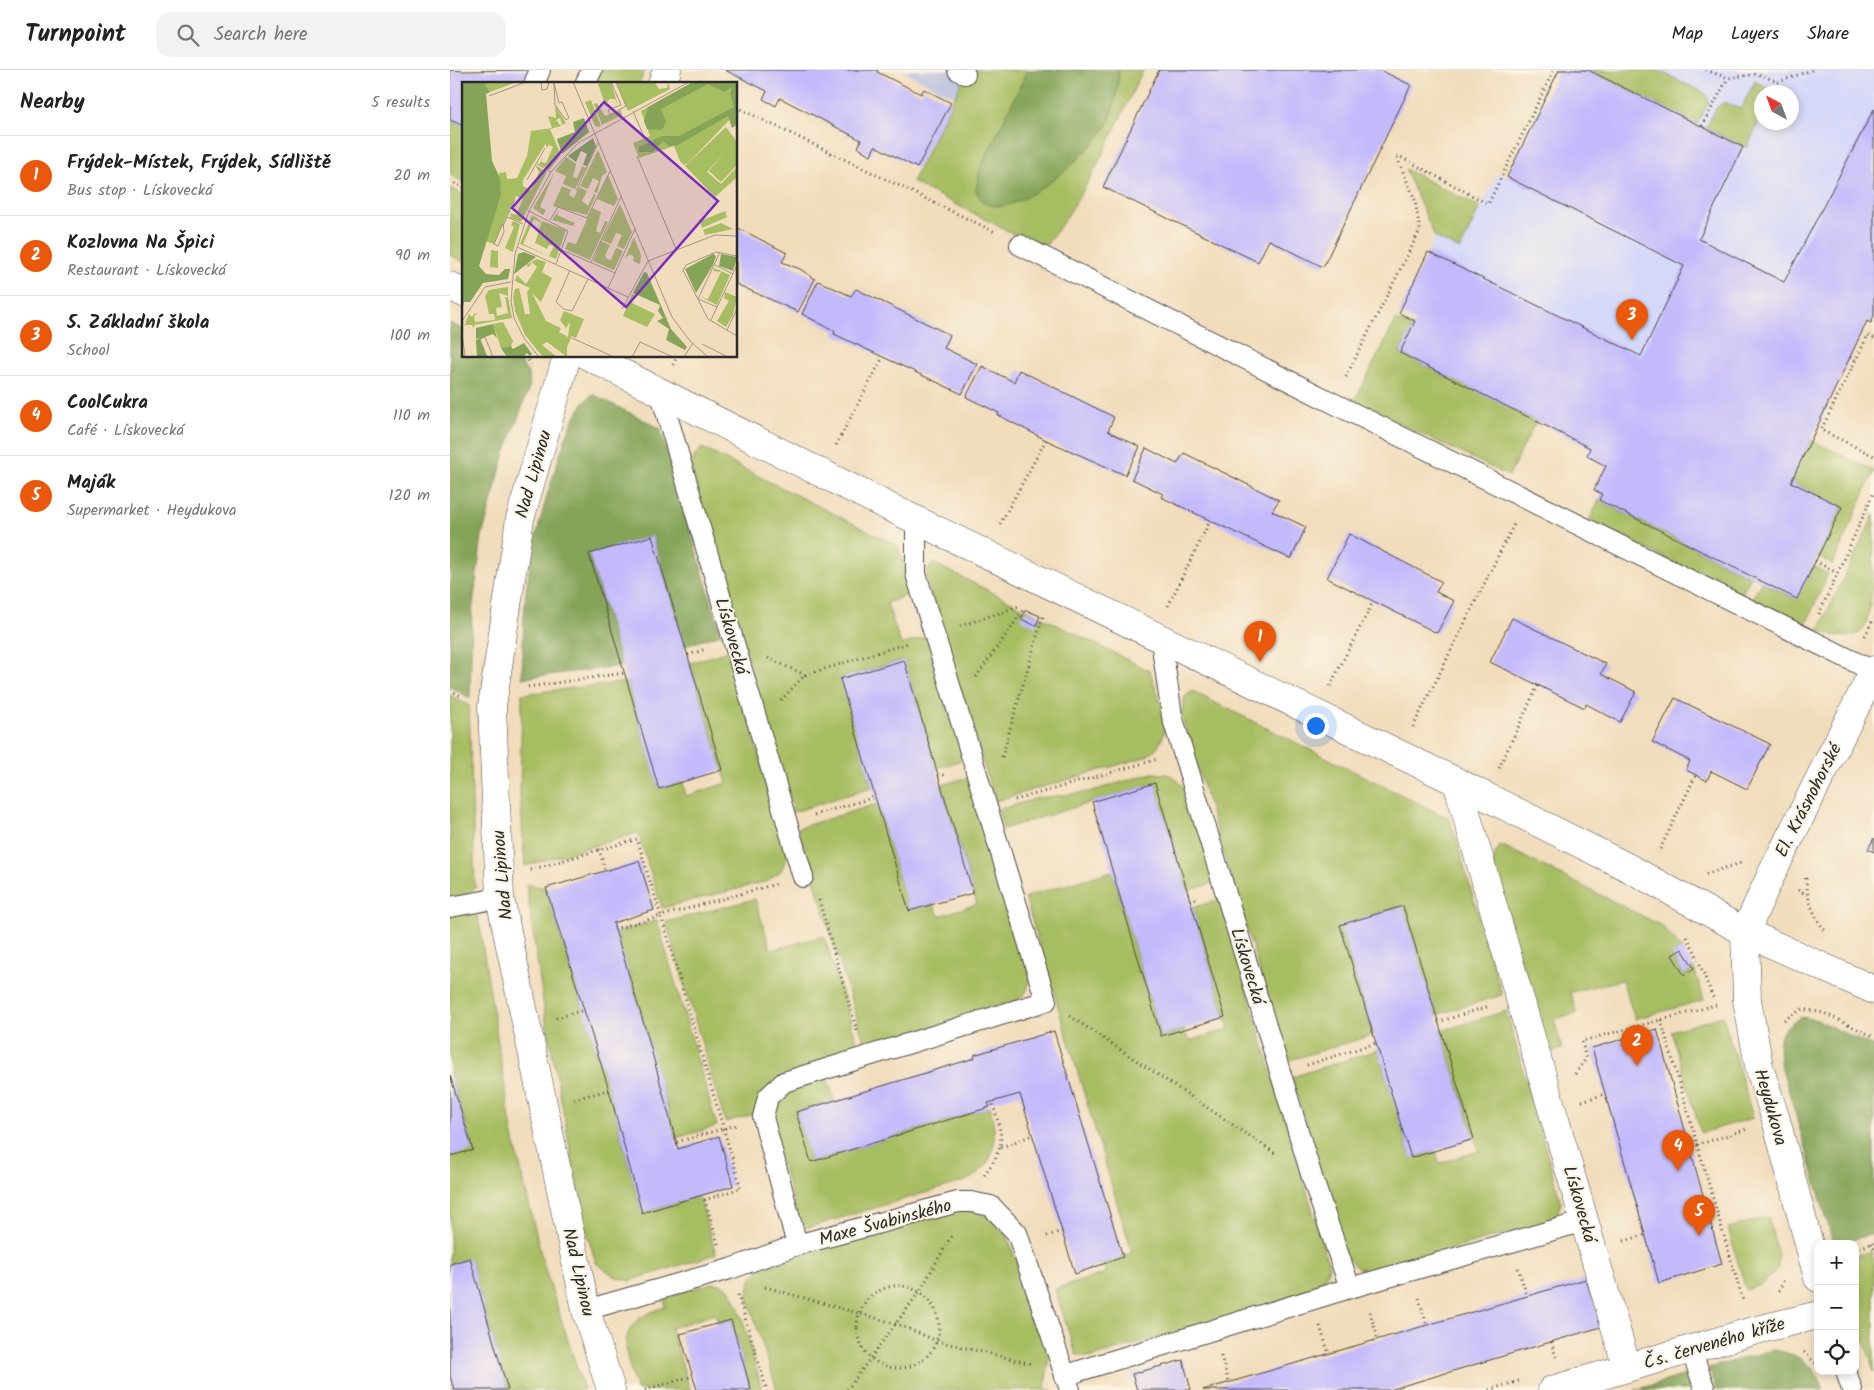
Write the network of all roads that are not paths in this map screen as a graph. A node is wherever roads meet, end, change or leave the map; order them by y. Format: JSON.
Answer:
{"nodes":[{"id":1,"x":540,"y":70,"type":"edge"},
{"id":2,"x":592,"y":70,"type":"edge"},
{"id":3,"x":667,"y":70,"type":"edge"},
{"id":4,"x":535,"y":82,"type":"edge"},
{"id":5,"x":586,"y":82,"type":"edge"},
{"id":6,"x":663,"y":82,"type":"edge"},
{"id":7,"x":1020,"y":245,"type":"road end"},
{"id":8,"x":450,"y":286,"type":"edge"},
{"id":9,"x":462,"y":292,"type":"edge"},
{"id":10,"x":566,"y":358,"type":"edge"},
{"id":11,"x":592,"y":358,"type":"edge"},
{"id":12,"x":661,"y":395,"type":"junction"},
{"id":13,"x":916,"y":520,"type":"junction"},
{"id":14,"x":1162,"y":627,"type":"junction"},
{"id":15,"x":1874,"y":671,"type":"edge"},
{"id":16,"x":1457,"y":782,"type":"junction"},
{"id":17,"x":803,"y":877,"type":"road end"},
{"id":18,"x":500,"y":898,"type":"junction"},
{"id":19,"x":450,"y":907,"type":"edge"},
{"id":20,"x":1745,"y":932,"type":"junction"},
{"id":21,"x":1874,"y":990,"type":"edge"},
{"id":22,"x":1585,"y":1221,"type":"junction"},
{"id":23,"x":797,"y":1246,"type":"junction"},
{"id":24,"x":1814,"y":1263,"type":"edge"},
{"id":25,"x":1350,"y":1288,"type":"junction"},
{"id":26,"x":586,"y":1310,"type":"junction"},
{"id":27,"x":1814,"y":1316,"type":"edge"},
{"id":28,"x":1691,"y":1349,"type":"junction"},
{"id":29,"x":1628,"y":1368,"type":"junction"},
{"id":30,"x":1847,"y":1375,"type":"edge"},
{"id":31,"x":1067,"y":1383,"type":"edge"},
{"id":32,"x":611,"y":1390,"type":"edge"},
{"id":33,"x":1552,"y":1390,"type":"edge"},
{"id":34,"x":1705,"y":1390,"type":"edge"},
{"id":35,"x":1852,"y":1390,"type":"edge"}],
"edges":[{"from":1,"to":4,"type":"lane"},
{"from":2,"to":5,"type":"lane"},
{"from":3,"to":6,"type":"street"},
{"from":7,"to":15,"type":"lane"},
{"from":8,"to":9,"type":"street"},
{"from":10,"to":18,"type":"street","name":"Nad Lipinou"},
{"from":11,"to":12,"type":"street"},
{"from":12,"to":13,"type":"street"},
{"from":12,"to":17,"type":"lane","name":"Lískovecká"},
{"from":13,"to":14,"type":"street"},
{"from":13,"to":23,"type":"lane"},
{"from":14,"to":16,"type":"street"},
{"from":14,"to":25,"type":"lane","name":"Lískovecká"},
{"from":15,"to":20,"type":"street","name":"El. Krásnohorské"},
{"from":16,"to":20,"type":"street"},
{"from":16,"to":22,"type":"street","name":"Lískovecká"},
{"from":18,"to":19,"type":"lane"},
{"from":18,"to":26,"type":"street","name":"Nad Lipinou"},
{"from":20,"to":21,"type":"street"},
{"from":20,"to":24,"type":"street","name":"Heydukova"},
{"from":22,"to":25,"type":"lane"},
{"from":22,"to":29,"type":"street","name":"Lískovecká"},
{"from":23,"to":26,"type":"lane","name":"Maxe Švabinského"},
{"from":23,"to":31,"type":"lane","name":"Maxe Švabinského"},
{"from":25,"to":31,"type":"lane"},
{"from":26,"to":32,"type":"street","name":"Nad Lipinou"},
{"from":27,"to":28,"type":"street","name":"Čs. červeného kříže"},
{"from":28,"to":29,"type":"street","name":"Čs. červeného kříže"},
{"from":28,"to":34,"type":"lane"},
{"from":29,"to":33,"type":"street","name":"Čs. červeného kříže"},
{"from":30,"to":35,"type":"lane"}]}
